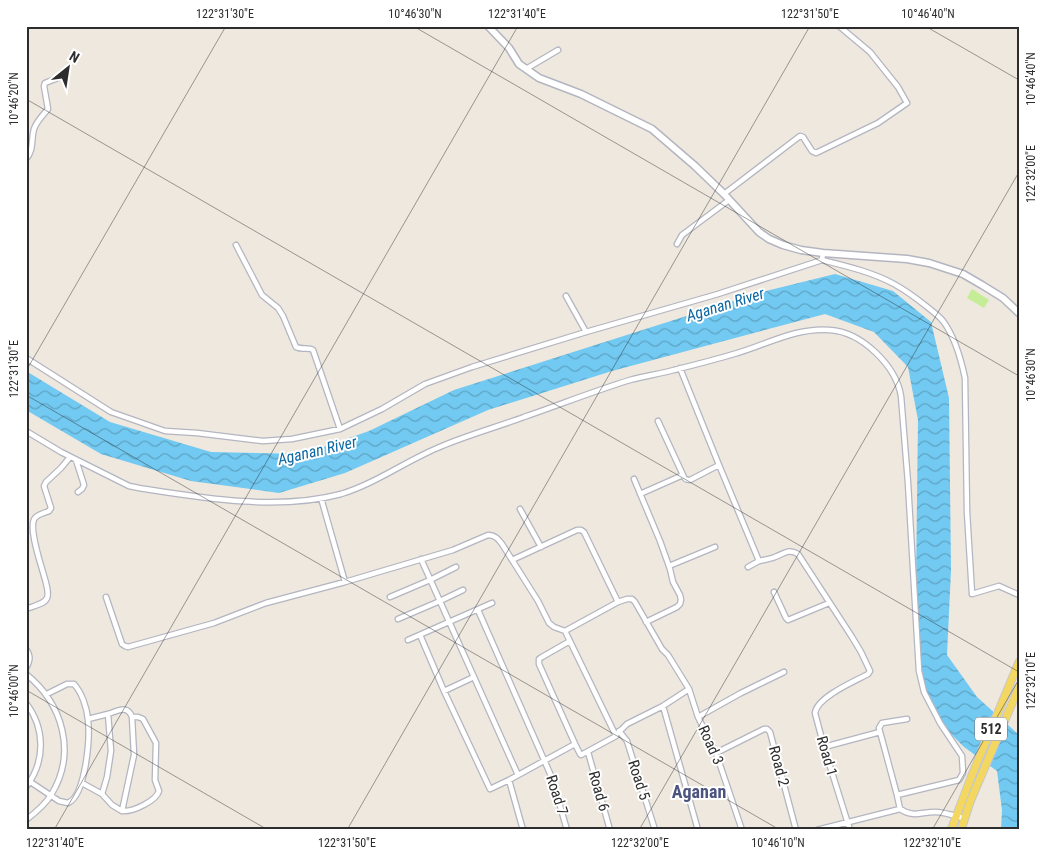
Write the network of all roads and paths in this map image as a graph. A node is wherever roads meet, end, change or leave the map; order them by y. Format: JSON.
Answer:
{"nodes":[{"id":1,"x":488,"y":26,"type":"edge"},
{"id":2,"x":839,"y":26,"type":"edge"},
{"id":3,"x":558,"y":50,"type":"dead end"},
{"id":4,"x":526,"y":69,"type":"junction"},
{"id":5,"x":58,"y":78,"type":"dead end"},
{"id":6,"x":26,"y":159,"type":"edge"},
{"id":7,"x":724,"y":194,"type":"junction"},
{"id":8,"x":729,"y":200,"type":"junction"},
{"id":9,"x":676,"y":244,"type":"dead end"},
{"id":10,"x":236,"y":245,"type":"dead end"},
{"id":11,"x":822,"y":257,"type":"junction"},
{"id":12,"x":566,"y":296,"type":"dead end"},
{"id":13,"x":1019,"y":313,"type":"edge"},
{"id":14,"x":586,"y":332,"type":"junction"},
{"id":15,"x":26,"y":358,"type":"edge"},
{"id":16,"x":680,"y":368,"type":"junction"},
{"id":17,"x":658,"y":421,"type":"dead end"},
{"id":18,"x":340,"y":429,"type":"junction"},
{"id":19,"x":26,"y":431,"type":"edge"},
{"id":20,"x":70,"y":457,"type":"junction"},
{"id":21,"x":76,"y":460,"type":"junction"},
{"id":22,"x":719,"y":465,"type":"junction"},
{"id":23,"x":683,"y":475,"type":"junction"},
{"id":24,"x":634,"y":479,"type":"dead end"},
{"id":25,"x":78,"y":492,"type":"dead end"},
{"id":26,"x":640,"y":494,"type":"junction"},
{"id":27,"x":321,"y":498,"type":"junction"},
{"id":28,"x":520,"y":509,"type":"dead end"},
{"id":29,"x":541,"y":547,"type":"junction"},
{"id":30,"x":715,"y":547,"type":"dead end"},
{"id":31,"x":421,"y":559,"type":"junction"},
{"id":32,"x":512,"y":560,"type":"junction"},
{"id":33,"x":759,"y":561,"type":"junction"},
{"id":34,"x":669,"y":566,"type":"junction"},
{"id":35,"x":456,"y":567,"type":"dead end"},
{"id":36,"x":748,"y":567,"type":"dead end"},
{"id":37,"x":430,"y":580,"type":"junction"},
{"id":38,"x":346,"y":582,"type":"junction"},
{"id":39,"x":463,"y":590,"type":"dead end"},
{"id":40,"x":774,"y":592,"type":"dead end"},
{"id":41,"x":1019,"y":595,"type":"edge"},
{"id":42,"x":390,"y":596,"type":"dead end"},
{"id":43,"x":106,"y":597,"type":"dead end"},
{"id":44,"x":440,"y":601,"type":"junction"},
{"id":45,"x":618,"y":602,"type":"junction"},
{"id":46,"x":492,"y":603,"type":"dead end"},
{"id":47,"x":829,"y":603,"type":"junction"},
{"id":48,"x":26,"y":609,"type":"edge"},
{"id":49,"x":478,"y":610,"type":"junction"},
{"id":50,"x":398,"y":619,"type":"dead end"},
{"id":51,"x":449,"y":622,"type":"junction"},
{"id":52,"x":646,"y":622,"type":"junction"},
{"id":53,"x":565,"y":631,"type":"junction"},
{"id":54,"x":420,"y":635,"type":"junction"},
{"id":55,"x":408,"y":640,"type":"dead end"},
{"id":56,"x":570,"y":641,"type":"junction"},
{"id":57,"x":26,"y":649,"type":"edge"},
{"id":58,"x":1019,"y":662,"type":"edge"},
{"id":59,"x":26,"y":668,"type":"edge"},
{"id":60,"x":784,"y":672,"type":"dead end"},
{"id":61,"x":26,"y":674,"type":"edge"},
{"id":62,"x":474,"y":677,"type":"junction"},
{"id":63,"x":1019,"y":687,"type":"edge"},
{"id":64,"x":689,"y":689,"type":"junction"},
{"id":65,"x":444,"y":691,"type":"junction"},
{"id":66,"x":47,"y":694,"type":"junction"},
{"id":67,"x":26,"y":703,"type":"edge"},
{"id":68,"x":663,"y":706,"type":"junction"},
{"id":69,"x":108,"y":714,"type":"junction"},
{"id":70,"x":132,"y":717,"type":"junction"},
{"id":71,"x":698,"y":717,"type":"junction"},
{"id":72,"x":88,"y":719,"type":"junction"},
{"id":73,"x":907,"y":719,"type":"dead end"},
{"id":74,"x":880,"y":732,"type":"junction"},
{"id":75,"x":618,"y":734,"type":"junction"},
{"id":76,"x":575,"y":744,"type":"junction"},
{"id":77,"x":824,"y":747,"type":"junction"},
{"id":78,"x":588,"y":752,"type":"junction"},
{"id":79,"x":716,"y":753,"type":"junction"},
{"id":80,"x":545,"y":761,"type":"junction"},
{"id":81,"x":518,"y":775,"type":"junction"},
{"id":82,"x":509,"y":780,"type":"junction"},
{"id":83,"x":28,"y":781,"type":"edge"},
{"id":84,"x":82,"y":783,"type":"junction"},
{"id":85,"x":26,"y":787,"type":"edge"},
{"id":86,"x":102,"y":794,"type":"junction"},
{"id":87,"x":897,"y":795,"type":"junction"},
{"id":88,"x":51,"y":796,"type":"junction"},
{"id":89,"x":900,"y":808,"type":"junction"},
{"id":90,"x":122,"y":810,"type":"junction"},
{"id":91,"x":960,"y":817,"type":"junction"},
{"id":92,"x":26,"y":820,"type":"edge"},
{"id":93,"x":847,"y":822,"type":"junction"},
{"id":94,"x":523,"y":830,"type":"edge"},
{"id":95,"x":567,"y":830,"type":"edge"},
{"id":96,"x":610,"y":830,"type":"edge"},
{"id":97,"x":656,"y":830,"type":"edge"},
{"id":98,"x":698,"y":830,"type":"edge"},
{"id":99,"x":742,"y":830,"type":"edge"},
{"id":100,"x":796,"y":830,"type":"edge"},
{"id":101,"x":817,"y":830,"type":"edge"},
{"id":102,"x":850,"y":830,"type":"edge"},
{"id":103,"x":951,"y":830,"type":"edge"},
{"id":104,"x":961,"y":830,"type":"edge"}],
"edges":[{"from":1,"to":4,"type":"street"},
{"from":2,"to":7,"type":"street"},
{"from":3,"to":4,"type":"street"},
{"from":4,"to":7,"type":"street"},
{"from":5,"to":6,"type":"street"},
{"from":7,"to":8,"type":"street"},
{"from":8,"to":9,"type":"street"},
{"from":8,"to":11,"type":"street"},
{"from":10,"to":18,"type":"street"},
{"from":11,"to":13,"type":"street"},
{"from":11,"to":14,"type":"street"},
{"from":11,"to":41,"type":"street"},
{"from":12,"to":14,"type":"street"},
{"from":14,"to":18,"type":"street"},
{"from":15,"to":18,"type":"street"},
{"from":16,"to":22,"type":"street"},
{"from":16,"to":27,"type":"street"},
{"from":16,"to":87,"type":"street"},
{"from":17,"to":23,"type":"street"},
{"from":19,"to":20,"type":"street"},
{"from":20,"to":21,"type":"street"},
{"from":20,"to":48,"type":"street"},
{"from":21,"to":25,"type":"street"},
{"from":21,"to":27,"type":"street"},
{"from":22,"to":23,"type":"street"},
{"from":22,"to":33,"type":"street"},
{"from":23,"to":26,"type":"street"},
{"from":24,"to":26,"type":"street"},
{"from":26,"to":34,"type":"street"},
{"from":27,"to":38,"type":"street"},
{"from":28,"to":29,"type":"street"},
{"from":29,"to":32,"type":"street"},
{"from":29,"to":45,"type":"street"},
{"from":30,"to":34,"type":"street"},
{"from":31,"to":32,"type":"street"},
{"from":31,"to":37,"type":"street"},
{"from":31,"to":38,"type":"street"},
{"from":32,"to":53,"type":"street"},
{"from":33,"to":36,"type":"street"},
{"from":33,"to":47,"type":"street"},
{"from":34,"to":52,"type":"street"},
{"from":35,"to":37,"type":"street"},
{"from":37,"to":42,"type":"street"},
{"from":37,"to":44,"type":"street"},
{"from":38,"to":43,"type":"street"},
{"from":39,"to":44,"type":"street"},
{"from":40,"to":47,"type":"street"},
{"from":44,"to":50,"type":"street"},
{"from":44,"to":51,"type":"street"},
{"from":45,"to":52,"type":"street","name":"Road 3"},
{"from":45,"to":53,"type":"street"},
{"from":46,"to":49,"type":"street"},
{"from":47,"to":77,"type":"street","name":"Road 1"},
{"from":49,"to":51,"type":"street"},
{"from":49,"to":80,"type":"street","name":"Road 7"},
{"from":51,"to":54,"type":"street"},
{"from":51,"to":62,"type":"street"},
{"from":52,"to":64,"type":"street","name":"Road 3"},
{"from":53,"to":56,"type":"street","name":"Road 5"},
{"from":54,"to":55,"type":"street"},
{"from":54,"to":65,"type":"street"},
{"from":56,"to":75,"type":"street","name":"Road 5"},
{"from":56,"to":76,"type":"street"},
{"from":57,"to":59,"type":"street"},
{"from":58,"to":91,"type":"main road","number":"512"},
{"from":60,"to":71,"type":"street"},
{"from":61,"to":66,"type":"street"},
{"from":62,"to":65,"type":"street"},
{"from":62,"to":81,"type":"street"},
{"from":63,"to":91,"type":"main road","number":"512"},
{"from":64,"to":68,"type":"street"},
{"from":64,"to":71,"type":"street","name":"Road 3"},
{"from":65,"to":82,"type":"street"},
{"from":66,"to":72,"type":"street"},
{"from":66,"to":88,"type":"street"},
{"from":67,"to":83,"type":"street"},
{"from":68,"to":75,"type":"street"},
{"from":68,"to":98,"type":"street"},
{"from":69,"to":70,"type":"street"},
{"from":69,"to":72,"type":"street"},
{"from":69,"to":86,"type":"street"},
{"from":70,"to":90,"type":"street"},
{"from":70,"to":90,"type":"street"},
{"from":71,"to":79,"type":"street","name":"Road 3"},
{"from":72,"to":84,"type":"street"},
{"from":73,"to":74,"type":"street"},
{"from":74,"to":77,"type":"street"},
{"from":74,"to":87,"type":"street"},
{"from":75,"to":78,"type":"street"},
{"from":75,"to":97,"type":"street","name":"Road 5"},
{"from":76,"to":78,"type":"street"},
{"from":76,"to":80,"type":"street"},
{"from":77,"to":93,"type":"street","name":"Road 1"},
{"from":78,"to":96,"type":"street","name":"Road 6"},
{"from":79,"to":99,"type":"street","name":"Road 3"},
{"from":79,"to":100,"type":"street","name":"Road 2"},
{"from":80,"to":81,"type":"street"},
{"from":80,"to":95,"type":"street","name":"Road 7"},
{"from":81,"to":82,"type":"street"},
{"from":82,"to":94,"type":"street"},
{"from":83,"to":85,"type":"street"},
{"from":83,"to":88,"type":"street"},
{"from":84,"to":86,"type":"street"},
{"from":84,"to":88,"type":"street"},
{"from":86,"to":90,"type":"street"},
{"from":87,"to":89,"type":"street"},
{"from":88,"to":92,"type":"street"},
{"from":89,"to":91,"type":"street"},
{"from":89,"to":93,"type":"street"},
{"from":91,"to":103,"type":"main road","number":"512"},
{"from":91,"to":104,"type":"main road","number":"512"},
{"from":93,"to":101,"type":"street"},
{"from":93,"to":102,"type":"street","name":"Road 1"}]}
